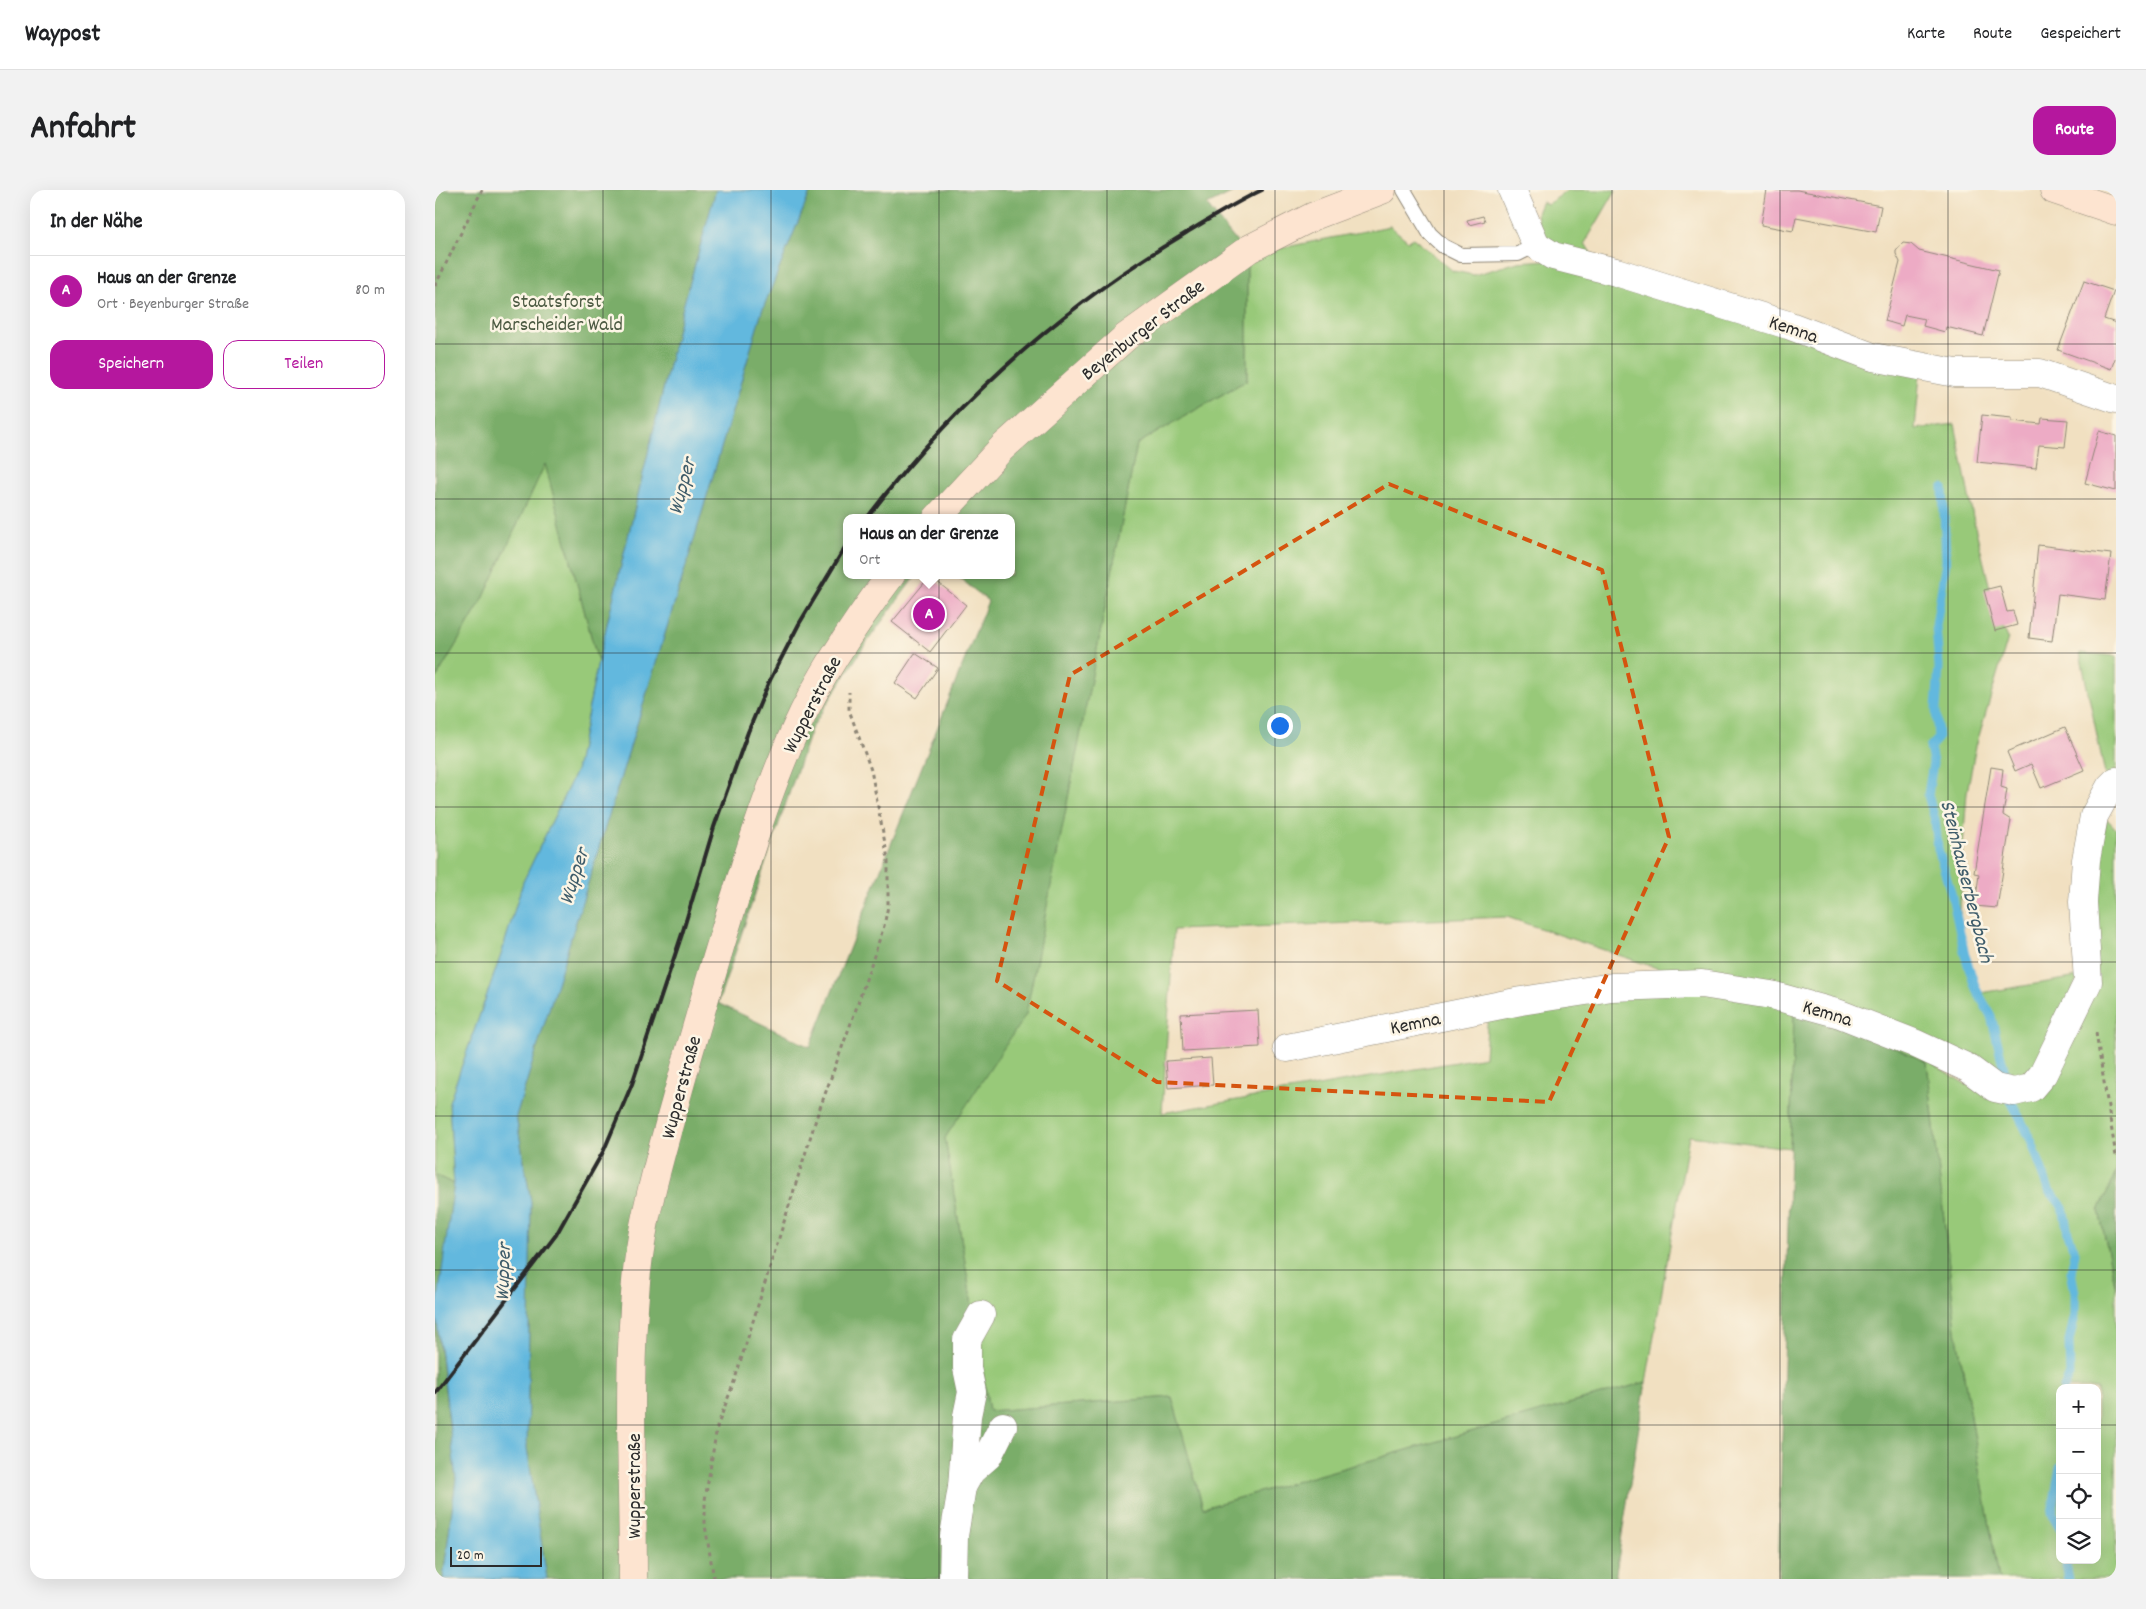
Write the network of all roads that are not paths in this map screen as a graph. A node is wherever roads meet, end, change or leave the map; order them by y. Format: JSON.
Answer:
{"nodes":[{"id":1,"x":1382,"y":190,"type":"edge"},
{"id":2,"x":1404,"y":190,"type":"edge"},
{"id":3,"x":1512,"y":190,"type":"edge"},
{"id":4,"x":2054,"y":190,"type":"edge"},
{"id":5,"x":2116,"y":211,"type":"edge"},
{"id":6,"x":1536,"y":245,"type":"junction"},
{"id":7,"x":2116,"y":399,"type":"edge"},
{"id":8,"x":941,"y":514,"type":"edge"},
{"id":9,"x":888,"y":579,"type":"edge"},
{"id":10,"x":2116,"y":781,"type":"edge"},
{"id":11,"x":1287,"y":1048,"type":"dead end"},
{"id":12,"x":981,"y":1316,"type":"dead end"},
{"id":13,"x":1003,"y":1426,"type":"dead end"},
{"id":14,"x":962,"y":1487,"type":"junction"},
{"id":15,"x":633,"y":1579,"type":"edge"},
{"id":16,"x":953,"y":1579,"type":"edge"}],
"edges":[{"from":1,"to":8,"type":"main road","name":"Beyenburger Straße"},
{"from":2,"to":6,"type":"lane"},
{"from":3,"to":6,"type":"street"},
{"from":4,"to":5,"type":"main road"},
{"from":6,"to":7,"type":"street","name":"Kemna"},
{"from":9,"to":15,"type":"main road","name":"Wupperstraße"},
{"from":10,"to":11,"type":"street","name":"Kemna"},
{"from":12,"to":14,"type":"street"},
{"from":13,"to":14,"type":"street"},
{"from":14,"to":16,"type":"street"}]}
